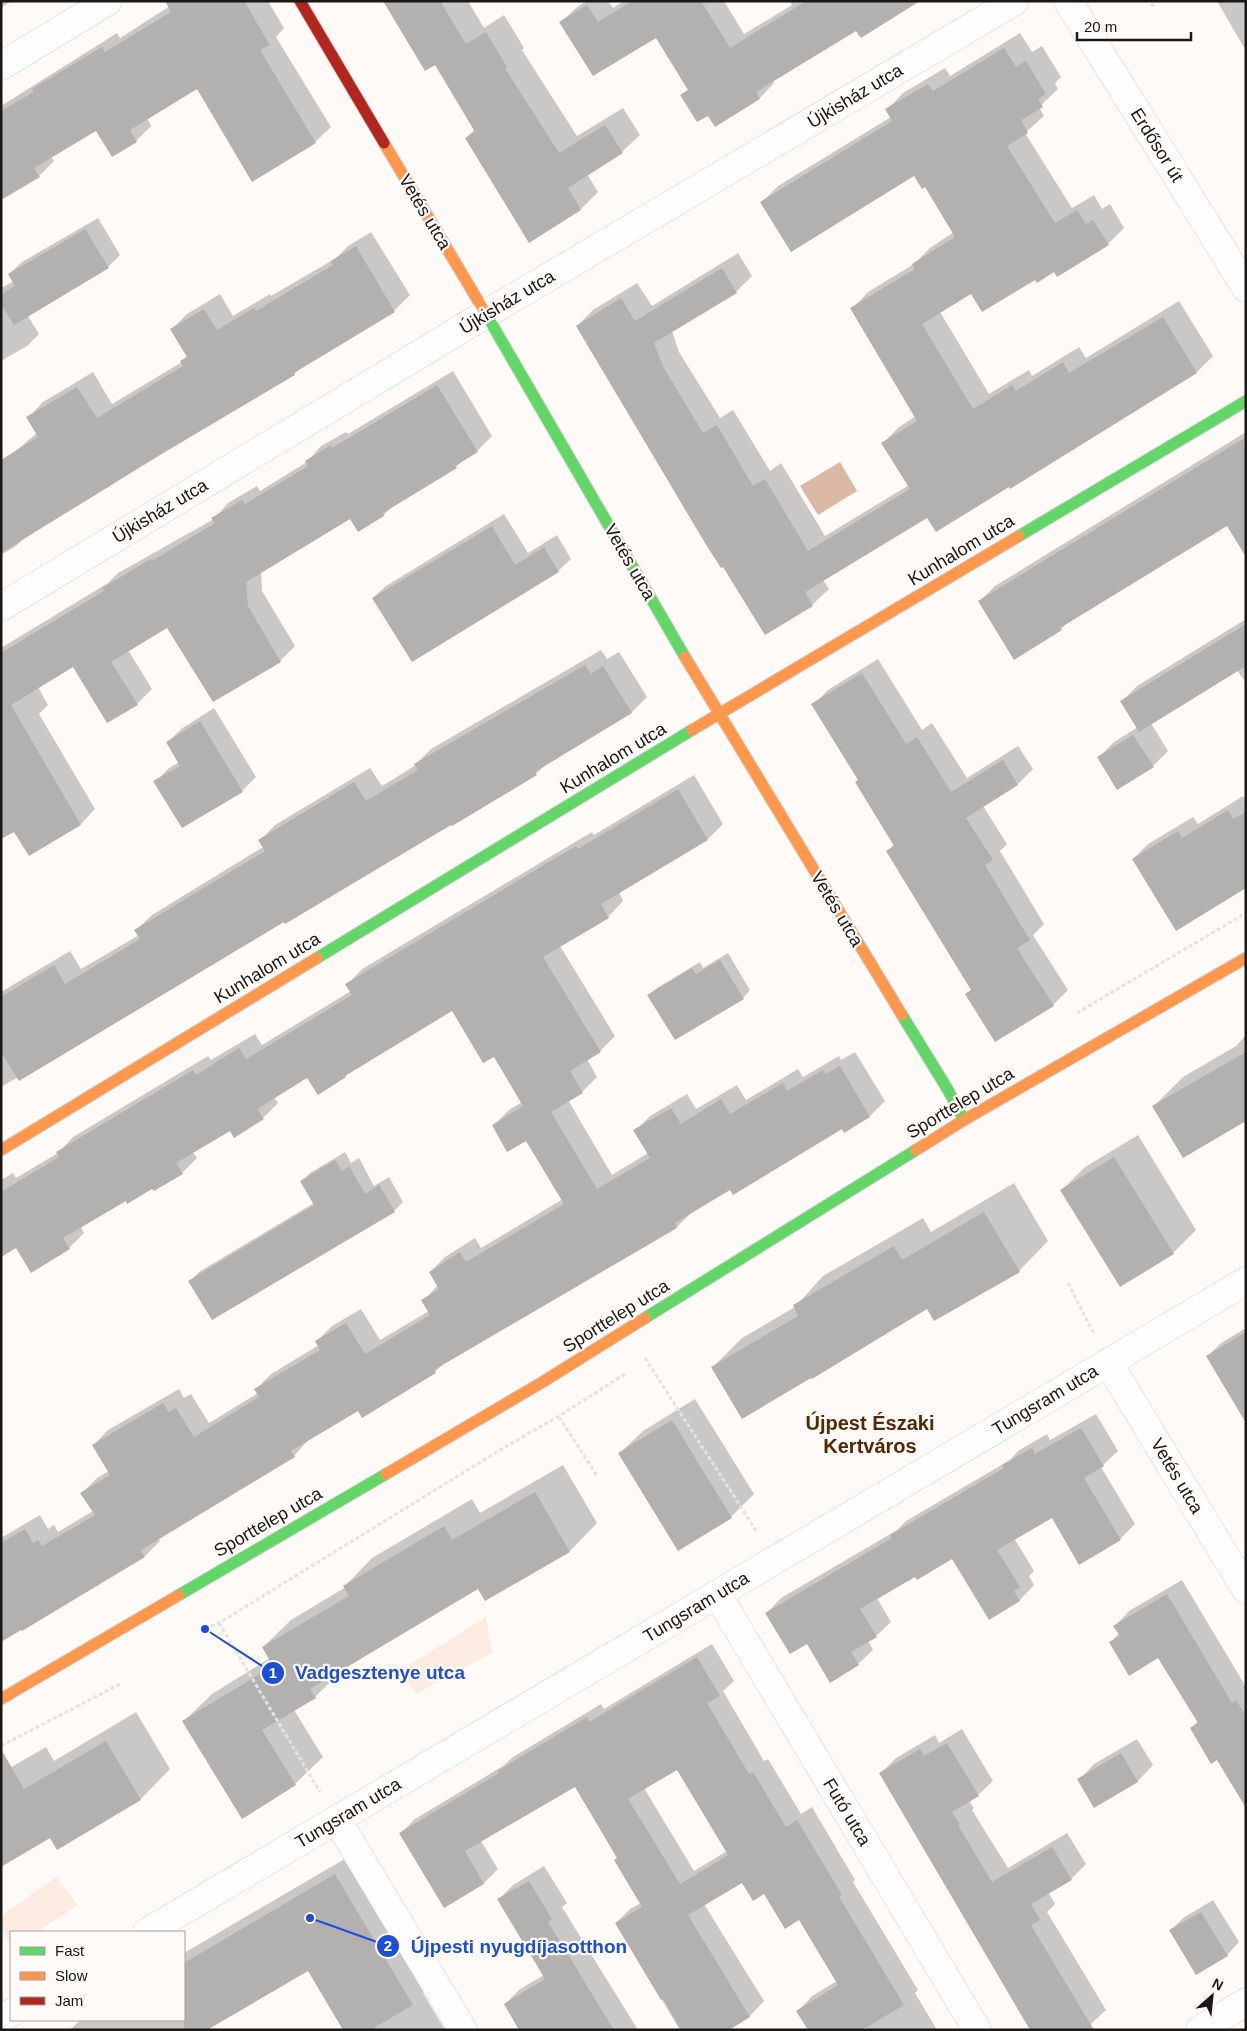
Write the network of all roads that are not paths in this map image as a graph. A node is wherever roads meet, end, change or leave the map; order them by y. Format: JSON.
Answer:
{"nodes":[{"id":1,"x":108,"y":1,"type":"edge"},
{"id":2,"x":300,"y":1,"type":"edge"},
{"id":3,"x":1015,"y":1,"type":"edge"},
{"id":4,"x":1068,"y":1,"type":"edge"},
{"id":5,"x":1,"y":66,"type":"edge"},
{"id":6,"x":1246,"y":288,"type":"edge"},
{"id":7,"x":486,"y":314,"type":"junction"},
{"id":8,"x":1246,"y":401,"type":"edge"},
{"id":9,"x":1,"y":607,"type":"edge"},
{"id":10,"x":718,"y":714,"type":"junction"},
{"id":11,"x":1246,"y":958,"type":"edge"},
{"id":12,"x":964,"y":1120,"type":"junction"},
{"id":13,"x":1,"y":1150,"type":"edge"},
{"id":14,"x":1246,"y":1280,"type":"edge"},
{"id":15,"x":1108,"y":1362,"type":"junction"},
{"id":16,"x":1246,"y":1590,"type":"edge"},
{"id":17,"x":716,"y":1594,"type":"junction"},
{"id":18,"x":1,"y":1698,"type":"edge"},
{"id":19,"x":337,"y":1820,"type":"junction"},
{"id":20,"x":148,"y":1931,"type":"edge"},
{"id":21,"x":1246,"y":2002,"type":"edge"},
{"id":22,"x":463,"y":2030,"type":"edge"},
{"id":23,"x":977,"y":2030,"type":"edge"},
{"id":24,"x":1200,"y":2030,"type":"edge"}],
"edges":[{"from":1,"to":5,"type":"street"},
{"from":2,"to":7,"type":"street","name":"Vetés utca"},
{"from":3,"to":7,"type":"street","name":"Újkisház utca"},
{"from":4,"to":6,"type":"street","name":"Erdősor út"},
{"from":7,"to":9,"type":"street","name":"Újkisház utca"},
{"from":7,"to":10,"type":"street","name":"Vetés utca"},
{"from":8,"to":10,"type":"street","name":"Kunhalom utca"},
{"from":10,"to":12,"type":"street","name":"Vetés utca"},
{"from":10,"to":13,"type":"street","name":"Kunhalom utca"},
{"from":11,"to":12,"type":"street","name":"Sporttelep utca"},
{"from":12,"to":18,"type":"street","name":"Sporttelep utca"},
{"from":14,"to":15,"type":"street","name":"Tungsram utca"},
{"from":15,"to":16,"type":"street","name":"Vetés utca"},
{"from":15,"to":17,"type":"street","name":"Tungsram utca"},
{"from":17,"to":19,"type":"street","name":"Tungsram utca"},
{"from":17,"to":23,"type":"street","name":"Futó utca"},
{"from":19,"to":20,"type":"street","name":"Tungsram utca"},
{"from":19,"to":22,"type":"street"},
{"from":21,"to":24,"type":"street"}]}
